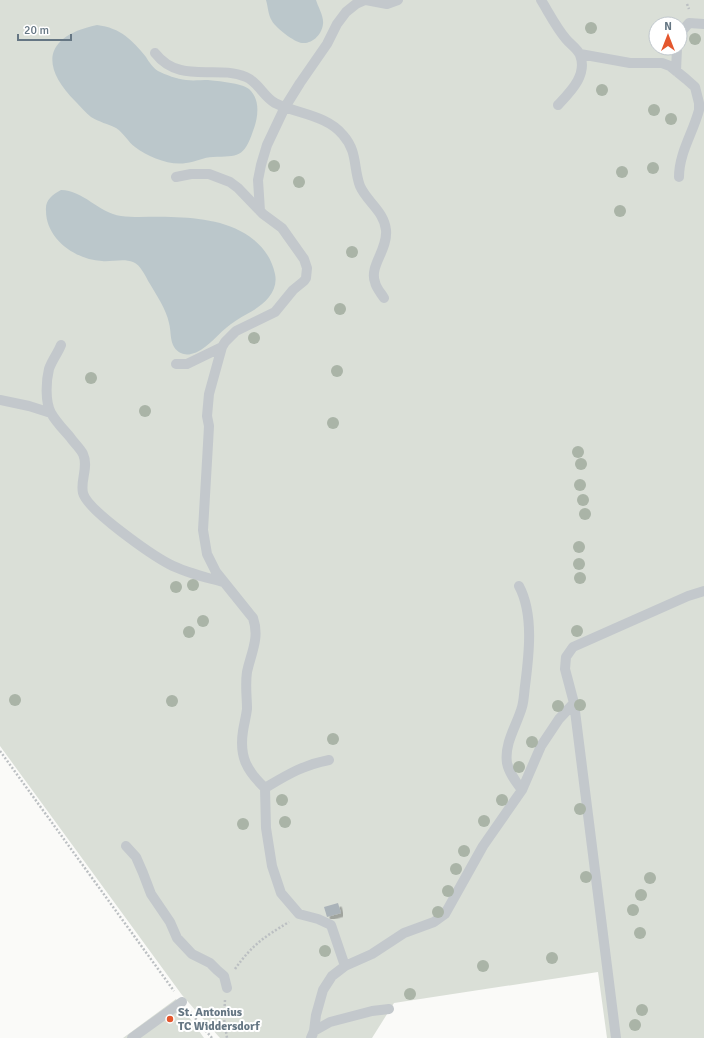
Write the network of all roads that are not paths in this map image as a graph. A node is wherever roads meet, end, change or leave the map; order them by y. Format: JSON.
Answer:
{"nodes":[{"id":1,"x":366,"y":0,"type":"edge"},
{"id":2,"x":398,"y":0,"type":"edge"},
{"id":3,"x":541,"y":0,"type":"edge"},
{"id":4,"x":688,"y":24,"type":"edge"},
{"id":5,"x":704,"y":24,"type":"edge"},
{"id":6,"x":155,"y":53,"type":"dead end"},
{"id":7,"x":580,"y":54,"type":"junction"},
{"id":8,"x":677,"y":56,"type":"edge"},
{"id":9,"x":676,"y":71,"type":"junction"},
{"id":10,"x":558,"y":105,"type":"dead end"},
{"id":11,"x":285,"y":107,"type":"junction"},
{"id":12,"x":176,"y":177,"type":"dead end"},
{"id":13,"x":679,"y":177,"type":"dead end"},
{"id":14,"x":260,"y":211,"type":"junction"},
{"id":15,"x":384,"y":298,"type":"dead end"},
{"id":16,"x":61,"y":345,"type":"dead end"},
{"id":17,"x":222,"y":347,"type":"junction"},
{"id":18,"x":176,"y":364,"type":"dead end"},
{"id":19,"x":0,"y":400,"type":"edge"},
{"id":20,"x":51,"y":413,"type":"junction"},
{"id":21,"x":223,"y":582,"type":"junction"},
{"id":22,"x":519,"y":586,"type":"dead end"},
{"id":23,"x":704,"y":591,"type":"edge"},
{"id":24,"x":574,"y":703,"type":"junction"},
{"id":25,"x":329,"y":760,"type":"dead end"},
{"id":26,"x":265,"y":788,"type":"junction"},
{"id":27,"x":522,"y":790,"type":"junction"},
{"id":28,"x":126,"y":846,"type":"dead end"},
{"id":29,"x":345,"y":966,"type":"junction"},
{"id":30,"x":227,"y":988,"type":"road end"},
{"id":31,"x":182,"y":1002,"type":"road end"},
{"id":32,"x":389,"y":1009,"type":"dead end"},
{"id":33,"x":313,"y":1035,"type":"edge"},
{"id":34,"x":132,"y":1038,"type":"edge"},
{"id":35,"x":616,"y":1038,"type":"edge"}],
"edges":[{"from":1,"to":2,"type":"lane"},
{"from":1,"to":11,"type":"lane"},
{"from":3,"to":7,"type":"lane"},
{"from":4,"to":5,"type":"lane"},
{"from":6,"to":11,"type":"lane"},
{"from":7,"to":9,"type":"lane"},
{"from":7,"to":10,"type":"lane"},
{"from":8,"to":9,"type":"lane"},
{"from":9,"to":13,"type":"lane"},
{"from":11,"to":14,"type":"lane"},
{"from":11,"to":15,"type":"lane"},
{"from":12,"to":14,"type":"lane"},
{"from":14,"to":17,"type":"lane"},
{"from":16,"to":20,"type":"lane"},
{"from":17,"to":18,"type":"lane"},
{"from":17,"to":21,"type":"lane"},
{"from":19,"to":20,"type":"lane"},
{"from":20,"to":21,"type":"lane"},
{"from":21,"to":26,"type":"lane"},
{"from":22,"to":27,"type":"lane"},
{"from":23,"to":24,"type":"lane"},
{"from":24,"to":27,"type":"lane"},
{"from":24,"to":35,"type":"lane"},
{"from":25,"to":26,"type":"lane"},
{"from":26,"to":29,"type":"lane"},
{"from":27,"to":29,"type":"lane"},
{"from":28,"to":30,"type":"lane"},
{"from":29,"to":33,"type":"lane"},
{"from":31,"to":34,"type":"lane"},
{"from":32,"to":33,"type":"lane"}]}
